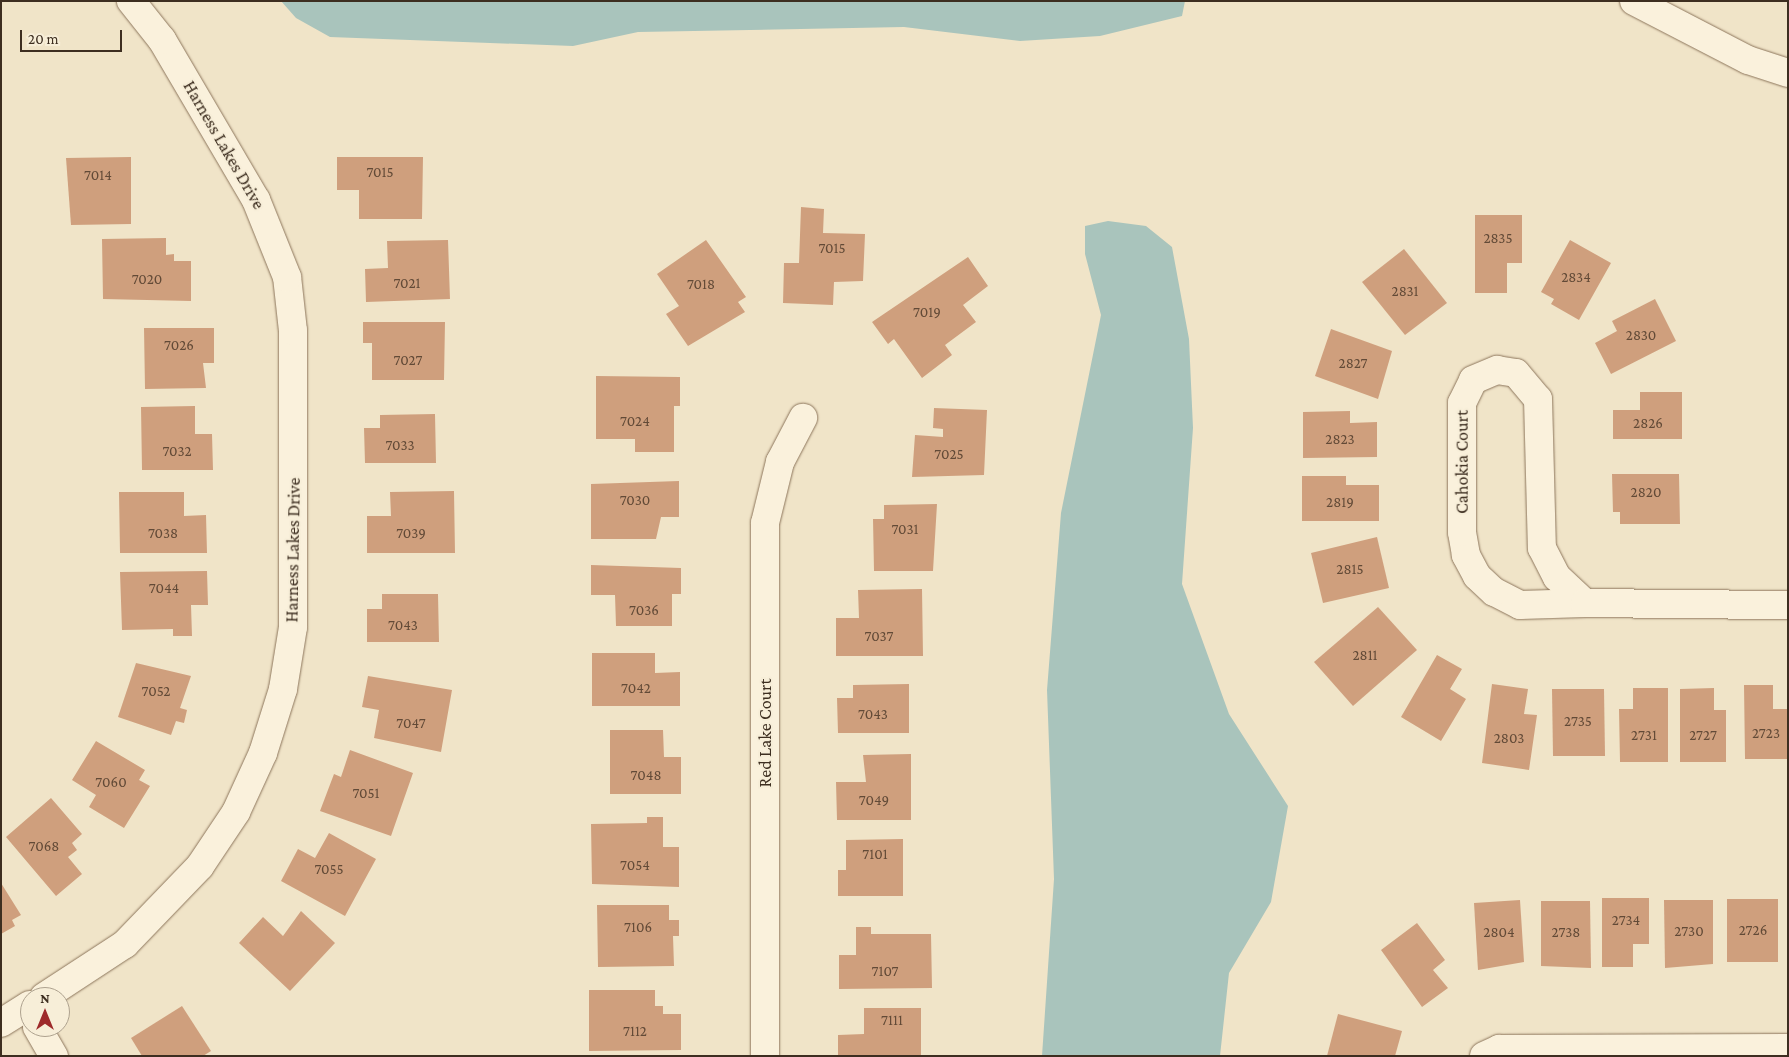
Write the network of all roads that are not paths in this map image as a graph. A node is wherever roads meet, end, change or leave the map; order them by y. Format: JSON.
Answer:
{"nodes":[{"id":1,"x":131,"y":1,"type":"edge"},
{"id":2,"x":157,"y":1,"type":"edge"},
{"id":3,"x":1634,"y":1,"type":"edge"},
{"id":4,"x":162,"y":40,"type":"junction"},
{"id":5,"x":1788,"y":73,"type":"edge"},
{"id":6,"x":803,"y":418,"type":"dead end"},
{"id":7,"x":1585,"y":602,"type":"junction"},
{"id":8,"x":1788,"y":605,"type":"edge"},
{"id":9,"x":66,"y":987,"type":"edge"},
{"id":10,"x":20,"y":1016,"type":"edge"},
{"id":11,"x":1,"y":1023,"type":"edge"},
{"id":12,"x":46,"y":1037,"type":"edge"},
{"id":13,"x":1788,"y":1048,"type":"edge"},
{"id":14,"x":1547,"y":1052,"type":"edge"},
{"id":15,"x":54,"y":1056,"type":"edge"},
{"id":16,"x":765,"y":1056,"type":"edge"},
{"id":17,"x":1484,"y":1056,"type":"edge"}],
"edges":[{"from":1,"to":4,"type":"street","name":"Harness Lakes Drive"},
{"from":2,"to":4,"type":"street","name":"Harness Lakes Drive"},
{"from":3,"to":5,"type":"street"},
{"from":4,"to":9,"type":"street","name":"Harness Lakes Drive"},
{"from":6,"to":16,"type":"street","name":"Red Lake Court"},
{"from":7,"to":7,"type":"street","name":"Cahokia Court"},
{"from":7,"to":8,"type":"street","name":"Cahokia Court"},
{"from":10,"to":11,"type":"street","name":"Harness Lakes Drive"},
{"from":12,"to":15,"type":"street"},
{"from":13,"to":14,"type":"street"},
{"from":14,"to":17,"type":"street"}]}
